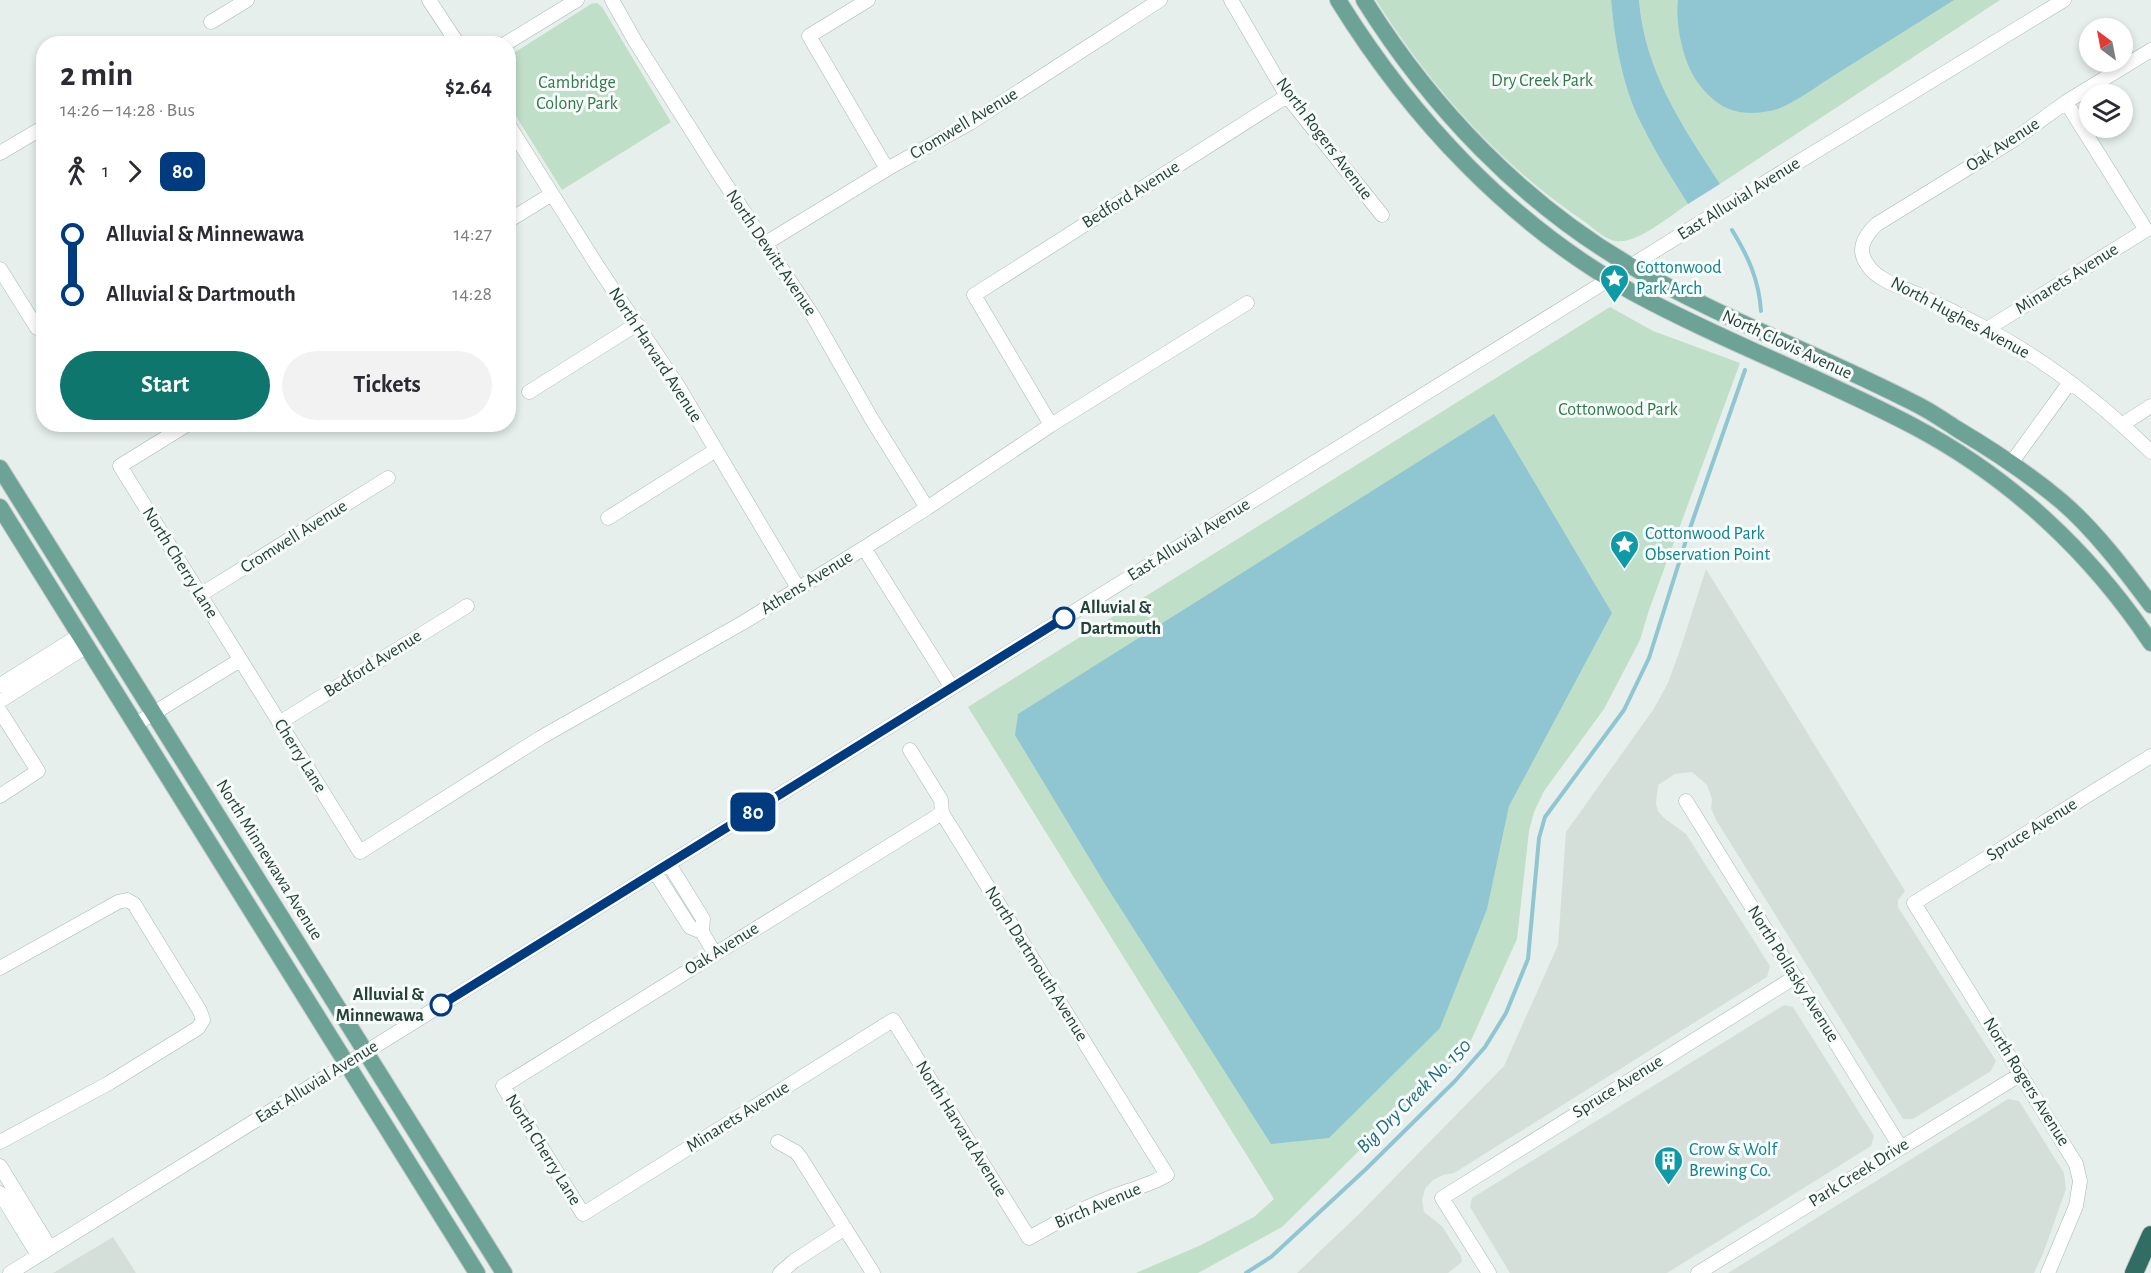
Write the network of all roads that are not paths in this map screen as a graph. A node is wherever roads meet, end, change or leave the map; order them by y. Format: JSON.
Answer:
{"nodes":[{"id":1,"x":247,"y":0,"type":"edge"},
{"id":2,"x":429,"y":0,"type":"edge"},
{"id":3,"x":577,"y":0,"type":"edge"},
{"id":4,"x":612,"y":0,"type":"edge"},
{"id":5,"x":868,"y":0,"type":"edge"},
{"id":6,"x":1160,"y":0,"type":"edge"},
{"id":7,"x":1230,"y":0,"type":"edge"},
{"id":8,"x":1338,"y":0,"type":"edge"},
{"id":9,"x":1351,"y":0,"type":"edge"},
{"id":10,"x":1364,"y":0,"type":"edge"},
{"id":11,"x":2064,"y":0,"type":"edge"},
{"id":12,"x":210,"y":22,"type":"dead end"},
{"id":13,"x":453,"y":36,"type":"edge"},
{"id":14,"x":516,"y":37,"type":"edge"},
{"id":15,"x":1391,"y":44,"type":"junction"},
{"id":16,"x":2151,"y":50,"type":"edge"},
{"id":17,"x":1287,"y":96,"type":"junction"},
{"id":18,"x":2066,"y":102,"type":"junction"},
{"id":19,"x":36,"y":132,"type":"edge"},
{"id":20,"x":516,"y":137,"type":"edge"},
{"id":21,"x":0,"y":153,"type":"edge"},
{"id":22,"x":887,"y":169,"type":"junction"},
{"id":23,"x":552,"y":194,"type":"junction"},
{"id":24,"x":1382,"y":215,"type":"dead end"},
{"id":25,"x":516,"y":216,"type":"edge"},
{"id":26,"x":766,"y":243,"type":"junction"},
{"id":27,"x":1862,"y":246,"type":"joint"},
{"id":28,"x":1631,"y":266,"type":"junction"},
{"id":29,"x":0,"y":269,"type":"edge"},
{"id":30,"x":1611,"y":279,"type":"junction"},
{"id":31,"x":1247,"y":303,"type":"dead end"},
{"id":32,"x":36,"y":320,"type":"edge"},
{"id":33,"x":637,"y":324,"type":"junction"},
{"id":34,"x":1987,"y":329,"type":"junction"},
{"id":35,"x":2070,"y":382,"type":"junction"},
{"id":36,"x":529,"y":392,"type":"dead end"},
{"id":37,"x":2151,"y":406,"type":"edge"},
{"id":38,"x":1895,"y":417,"type":"junction"},
{"id":39,"x":2123,"y":424,"type":"junction"},
{"id":40,"x":1051,"y":425,"type":"junction"},
{"id":41,"x":175,"y":432,"type":"edge"},
{"id":42,"x":716,"y":450,"type":"junction"},
{"id":43,"x":2151,"y":453,"type":"edge"},
{"id":44,"x":2012,"y":462,"type":"junction"},
{"id":45,"x":0,"y":468,"type":"edge"},
{"id":46,"x":388,"y":478,"type":"dead end"},
{"id":47,"x":0,"y":507,"type":"edge"},
{"id":48,"x":927,"y":508,"type":"junction"},
{"id":49,"x":608,"y":518,"type":"dead end"},
{"id":50,"x":864,"y":548,"type":"junction"},
{"id":51,"x":798,"y":588,"type":"junction"},
{"id":52,"x":200,"y":595,"type":"junction"},
{"id":53,"x":2151,"y":605,"type":"edge"},
{"id":54,"x":467,"y":606,"type":"dead end"},
{"id":55,"x":84,"y":641,"type":"junction"},
{"id":56,"x":2151,"y":643,"type":"edge"},
{"id":57,"x":240,"y":660,"type":"junction"},
{"id":58,"x":0,"y":685,"type":"edge"},
{"id":59,"x":952,"y":688,"type":"junction"},
{"id":60,"x":0,"y":701,"type":"edge"},
{"id":61,"x":0,"y":711,"type":"edge"},
{"id":62,"x":155,"y":712,"type":"junction"},
{"id":63,"x":279,"y":723,"type":"junction"},
{"id":64,"x":136,"y":724,"type":"junction"},
{"id":65,"x":910,"y":750,"type":"dead end"},
{"id":66,"x":2151,"y":756,"type":"edge"},
{"id":67,"x":0,"y":796,"type":"edge"},
{"id":68,"x":1686,"y":801,"type":"dead end"},
{"id":69,"x":942,"y":813,"type":"junction"},
{"id":70,"x":360,"y":852,"type":"joint"},
{"id":71,"x":669,"y":864,"type":"junction"},
{"id":72,"x":656,"y":872,"type":"junction"},
{"id":73,"x":689,"y":898,"type":"junction"},
{"id":74,"x":1914,"y":903,"type":"joint"},
{"id":75,"x":676,"y":906,"type":"junction"},
{"id":76,"x":702,"y":932,"type":"junction"},
{"id":77,"x":715,"y":954,"type":"junction"},
{"id":78,"x":0,"y":968,"type":"edge"},
{"id":79,"x":1795,"y":977,"type":"junction"},
{"id":80,"x":893,"y":1020,"type":"joint"},
{"id":81,"x":366,"y":1051,"type":"junction"},
{"id":82,"x":346,"y":1064,"type":"junction"},
{"id":83,"x":2021,"y":1074,"type":"junction"},
{"id":84,"x":503,"y":1086,"type":"joint"},
{"id":85,"x":0,"y":1142,"type":"edge"},
{"id":86,"x":778,"y":1142,"type":"dead end"},
{"id":87,"x":1901,"y":1148,"type":"junction"},
{"id":88,"x":0,"y":1166,"type":"edge"},
{"id":89,"x":1167,"y":1175,"type":"joint"},
{"id":90,"x":0,"y":1194,"type":"edge"},
{"id":91,"x":583,"y":1214,"type":"joint"},
{"id":92,"x":845,"y":1228,"type":"junction"},
{"id":93,"x":2151,"y":1235,"type":"edge"},
{"id":94,"x":1029,"y":1238,"type":"joint"},
{"id":95,"x":44,"y":1251,"type":"junction"},
{"id":96,"x":1484,"y":1271,"type":"edge"},
{"id":97,"x":10,"y":1273,"type":"edge"},
{"id":98,"x":477,"y":1273,"type":"edge"},
{"id":99,"x":504,"y":1273,"type":"edge"},
{"id":100,"x":780,"y":1273,"type":"edge"},
{"id":101,"x":873,"y":1273,"type":"edge"},
{"id":102,"x":1698,"y":1273,"type":"edge"},
{"id":103,"x":2048,"y":1273,"type":"edge"},
{"id":104,"x":2134,"y":1273,"type":"edge"}],
"edges":[{"from":1,"to":12,"type":"street"},
{"from":2,"to":13,"type":"street"},
{"from":3,"to":14,"type":"street"},
{"from":4,"to":26,"type":"street","name":"North Dewitt Avenue"},
{"from":5,"to":22,"type":"street"},
{"from":6,"to":22,"type":"street","name":"Cromwell Avenue"},
{"from":7,"to":17,"type":"street","name":"North Rogers Avenue"},
{"from":8,"to":30,"type":"main road","name":"North Clovis Avenue"},
{"from":9,"to":15,"type":"main road"},
{"from":10,"to":15,"type":"main road","name":"North Clovis Avenue"},
{"from":11,"to":28,"type":"street","name":"East Alluvial Avenue"},
{"from":15,"to":28,"type":"main road","name":"North Clovis Avenue"},
{"from":16,"to":18,"type":"street","name":"Oak Avenue"},
{"from":17,"to":24,"type":"street","name":"North Rogers Avenue"},
{"from":17,"to":40,"type":"street","name":"Bedford Avenue"},
{"from":18,"to":27,"type":"street","name":"Oak Avenue"},
{"from":18,"to":34,"type":"street","name":"Minarets Avenue"},
{"from":19,"to":21,"type":"street"},
{"from":20,"to":23,"type":"street","name":"North Harvard Avenue"},
{"from":22,"to":26,"type":"street","name":"Cromwell Avenue"},
{"from":23,"to":25,"type":"street"},
{"from":23,"to":33,"type":"street","name":"North Harvard Avenue"},
{"from":26,"to":48,"type":"street","name":"North Dewitt Avenue"},
{"from":27,"to":34,"type":"street","name":"North Hughes Avenue"},
{"from":28,"to":30,"type":"street","name":"East Alluvial Avenue"},
{"from":28,"to":44,"type":"main road","name":"North Clovis Avenue"},
{"from":29,"to":32,"type":"street"},
{"from":30,"to":38,"type":"main road","name":"North Clovis Avenue"},
{"from":30,"to":59,"type":"street","name":"East Alluvial Avenue"},
{"from":31,"to":40,"type":"street","name":"Athens Avenue"},
{"from":33,"to":36,"type":"street"},
{"from":33,"to":42,"type":"street","name":"North Harvard Avenue"},
{"from":34,"to":35,"type":"street","name":"North Hughes Avenue"},
{"from":35,"to":39,"type":"street","name":"North Hughes Avenue"},
{"from":35,"to":44,"type":"street"},
{"from":37,"to":39,"type":"street"},
{"from":38,"to":44,"type":"main road"},
{"from":38,"to":56,"type":"main road","name":"North Clovis Avenue"},
{"from":39,"to":43,"type":"street","name":"North Hughes Avenue"},
{"from":40,"to":48,"type":"street","name":"Athens Avenue"},
{"from":41,"to":52,"type":"street","name":"North Cherry Lane"},
{"from":42,"to":49,"type":"street"},
{"from":42,"to":51,"type":"street","name":"North Harvard Avenue"},
{"from":44,"to":53,"type":"main road","name":"North Clovis Avenue"},
{"from":45,"to":62,"type":"main road","name":"North Minnewawa Avenue"},
{"from":46,"to":52,"type":"street","name":"Cromwell Avenue"},
{"from":47,"to":55,"type":"main road"},
{"from":48,"to":50,"type":"street","name":"Athens Avenue"},
{"from":50,"to":51,"type":"street","name":"Athens Avenue"},
{"from":50,"to":59,"type":"street"},
{"from":51,"to":70,"type":"street","name":"Athens Avenue"},
{"from":52,"to":57,"type":"street","name":"North Cherry Lane"},
{"from":54,"to":63,"type":"street","name":"Bedford Avenue"},
{"from":55,"to":58,"type":"street"},
{"from":55,"to":60,"type":"street"},
{"from":55,"to":64,"type":"main road"},
{"from":57,"to":62,"type":"street"},
{"from":57,"to":63,"type":"street","name":"Cherry Lane"},
{"from":59,"to":71,"type":"street","name":"East Alluvial Avenue"},
{"from":61,"to":67,"type":"street"},
{"from":62,"to":64,"type":"street"},
{"from":62,"to":81,"type":"main road","name":"North Minnewawa Avenue"},
{"from":63,"to":70,"type":"street","name":"Cherry Lane"},
{"from":64,"to":82,"type":"main road"},
{"from":65,"to":69,"type":"street","name":"North Dartmouth Avenue"},
{"from":66,"to":74,"type":"street","name":"Spruce Avenue"},
{"from":68,"to":79,"type":"street","name":"North Pollasky Avenue"},
{"from":69,"to":77,"type":"street","name":"Oak Avenue"},
{"from":69,"to":89,"type":"street","name":"North Dartmouth Avenue"},
{"from":71,"to":72,"type":"street","name":"East Alluvial Avenue"},
{"from":71,"to":73,"type":"street"},
{"from":72,"to":75,"type":"street"},
{"from":72,"to":81,"type":"street","name":"East Alluvial Avenue"},
{"from":73,"to":75,"type":"street"},
{"from":73,"to":76,"type":"street"},
{"from":74,"to":83,"type":"street","name":"North Rogers Avenue"},
{"from":75,"to":76,"type":"street"},
{"from":76,"to":77,"type":"street"},
{"from":77,"to":84,"type":"street","name":"Oak Avenue"},
{"from":78,"to":85,"type":"street"},
{"from":79,"to":87,"type":"street","name":"North Pollasky Avenue"},
{"from":79,"to":96,"type":"street","name":"Spruce Avenue"},
{"from":80,"to":91,"type":"street","name":"Minarets Avenue"},
{"from":80,"to":94,"type":"street","name":"North Harvard Avenue"},
{"from":81,"to":82,"type":"street","name":"East Alluvial Avenue"},
{"from":81,"to":99,"type":"main road","name":"North Minnewawa Avenue"},
{"from":82,"to":95,"type":"street","name":"East Alluvial Avenue"},
{"from":82,"to":98,"type":"main road"},
{"from":83,"to":87,"type":"street","name":"Park Creek Drive"},
{"from":83,"to":103,"type":"street","name":"North Rogers Avenue"},
{"from":84,"to":91,"type":"street","name":"North Cherry Lane"},
{"from":86,"to":92,"type":"street"},
{"from":87,"to":102,"type":"street","name":"Park Creek Drive"},
{"from":88,"to":95,"type":"street"},
{"from":89,"to":94,"type":"street","name":"Birch Avenue"},
{"from":90,"to":95,"type":"street"},
{"from":92,"to":100,"type":"street"},
{"from":92,"to":101,"type":"street"},
{"from":93,"to":104,"type":"highway"},
{"from":95,"to":97,"type":"street","name":"East Alluvial Avenue"}]}
